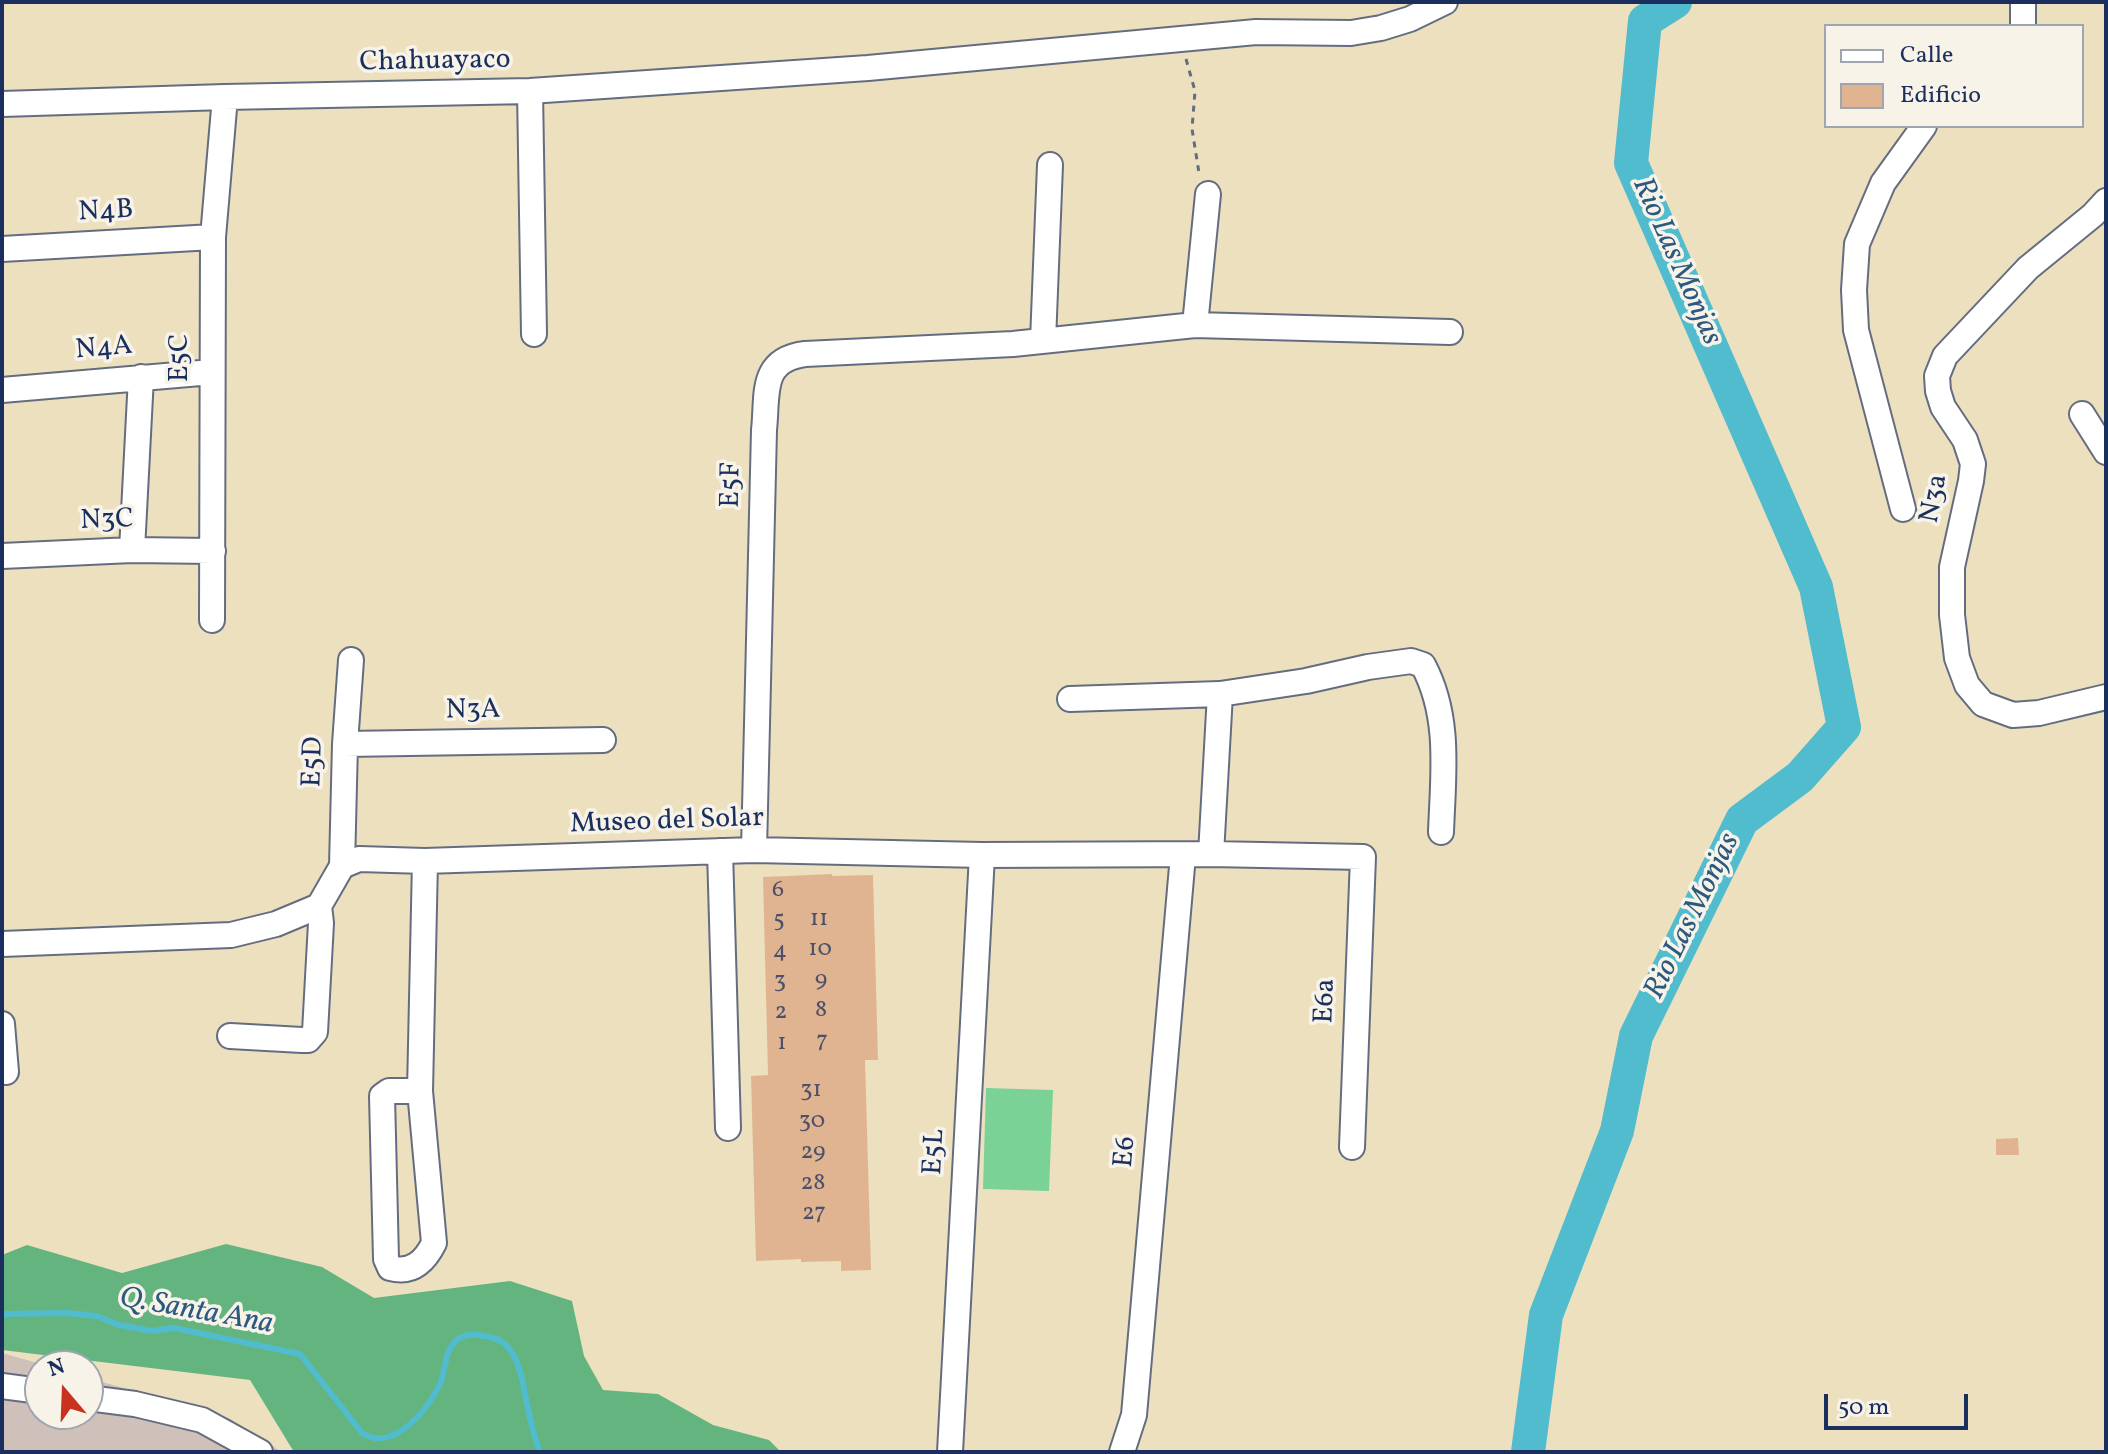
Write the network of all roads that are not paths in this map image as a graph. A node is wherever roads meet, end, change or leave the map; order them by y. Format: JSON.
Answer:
{"nodes":[{"id":1,"x":1445,"y":2,"type":"edge"},
{"id":2,"x":2023,"y":2,"type":"edge"},
{"id":3,"x":2023,"y":24,"type":"edge"},
{"id":4,"x":530,"y":91,"type":"junction"},
{"id":5,"x":225,"y":97,"type":"junction"},
{"id":6,"x":2,"y":104,"type":"edge"},
{"id":7,"x":1923,"y":128,"type":"edge"},
{"id":8,"x":1050,"y":165,"type":"dead end"},
{"id":9,"x":1208,"y":194,"type":"road end"},
{"id":10,"x":2106,"y":201,"type":"edge"},
{"id":11,"x":213,"y":237,"type":"junction"},
{"id":12,"x":2,"y":249,"type":"edge"},
{"id":13,"x":1195,"y":325,"type":"junction"},
{"id":14,"x":1450,"y":332,"type":"dead end"},
{"id":15,"x":534,"y":334,"type":"dead end"},
{"id":16,"x":1043,"y":341,"type":"junction"},
{"id":17,"x":212,"y":372,"type":"junction"},
{"id":18,"x":141,"y":377,"type":"junction"},
{"id":19,"x":2,"y":390,"type":"edge"},
{"id":20,"x":2082,"y":414,"type":"dead end"},
{"id":21,"x":2106,"y":452,"type":"edge"},
{"id":22,"x":1903,"y":509,"type":"dead end"},
{"id":23,"x":132,"y":550,"type":"junction"},
{"id":24,"x":213,"y":551,"type":"junction"},
{"id":25,"x":2,"y":556,"type":"edge"},
{"id":26,"x":212,"y":620,"type":"dead end"},
{"id":27,"x":351,"y":660,"type":"dead end"},
{"id":28,"x":1220,"y":694,"type":"junction"},
{"id":29,"x":2106,"y":697,"type":"edge"},
{"id":30,"x":1070,"y":699,"type":"dead end"},
{"id":31,"x":603,"y":740,"type":"dead end"},
{"id":32,"x":345,"y":744,"type":"junction"},
{"id":33,"x":1441,"y":832,"type":"dead end"},
{"id":34,"x":754,"y":850,"type":"junction"},
{"id":35,"x":720,"y":851,"type":"junction"},
{"id":36,"x":1211,"y":854,"type":"junction"},
{"id":37,"x":982,"y":855,"type":"junction"},
{"id":38,"x":1183,"y":855,"type":"junction"},
{"id":39,"x":1363,"y":857,"type":"joint"},
{"id":40,"x":425,"y":861,"type":"junction"},
{"id":41,"x":342,"y":866,"type":"junction"},
{"id":42,"x":319,"y":906,"type":"junction"},
{"id":43,"x":2,"y":944,"type":"edge"},
{"id":44,"x":2,"y":1024,"type":"edge"},
{"id":45,"x":230,"y":1036,"type":"dead end"},
{"id":46,"x":6,"y":1072,"type":"dead end"},
{"id":47,"x":420,"y":1091,"type":"junction"},
{"id":48,"x":728,"y":1128,"type":"dead end"},
{"id":49,"x":1352,"y":1147,"type":"dead end"},
{"id":50,"x":2,"y":1386,"type":"edge"},
{"id":51,"x":24,"y":1389,"type":"edge"},
{"id":52,"x":104,"y":1400,"type":"edge"},
{"id":53,"x":260,"y":1452,"type":"edge"},
{"id":54,"x":950,"y":1452,"type":"edge"},
{"id":55,"x":1122,"y":1452,"type":"edge"}],
"edges":[{"from":1,"to":4,"type":"street","name":"Chahuayaco"},
{"from":2,"to":3,"type":"street"},
{"from":4,"to":5,"type":"street","name":"Chahuayaco"},
{"from":4,"to":15,"type":"street"},
{"from":5,"to":6,"type":"street","name":"Chahuayaco"},
{"from":5,"to":11,"type":"street","name":"E5C"},
{"from":7,"to":22,"type":"street","name":"N3a"},
{"from":8,"to":16,"type":"street"},
{"from":9,"to":13,"type":"street"},
{"from":10,"to":29,"type":"street","name":"N3a"},
{"from":11,"to":12,"type":"street","name":"N4B"},
{"from":11,"to":17,"type":"street","name":"E5C"},
{"from":13,"to":14,"type":"street","name":"E5F"},
{"from":13,"to":16,"type":"street","name":"E5F"},
{"from":16,"to":34,"type":"street","name":"E5F"},
{"from":17,"to":18,"type":"street","name":"N4A"},
{"from":17,"to":24,"type":"street","name":"E5C"},
{"from":18,"to":19,"type":"street","name":"N4A"},
{"from":18,"to":23,"type":"street"},
{"from":20,"to":21,"type":"street"},
{"from":23,"to":24,"type":"street","name":"N3C"},
{"from":23,"to":25,"type":"street","name":"N3C"},
{"from":24,"to":26,"type":"street","name":"E5C"},
{"from":27,"to":32,"type":"street","name":"E5D"},
{"from":28,"to":30,"type":"street"},
{"from":28,"to":33,"type":"street"},
{"from":28,"to":36,"type":"street"},
{"from":31,"to":32,"type":"street","name":"N3A"},
{"from":32,"to":41,"type":"street","name":"E5D"},
{"from":34,"to":35,"type":"street","name":"Museo del Solar"},
{"from":34,"to":37,"type":"street","name":"Museo del Solar"},
{"from":35,"to":40,"type":"street","name":"Museo del Solar"},
{"from":35,"to":48,"type":"street"},
{"from":36,"to":38,"type":"street","name":"Museo del Solar"},
{"from":36,"to":39,"type":"street","name":"Museo del Solar"},
{"from":37,"to":38,"type":"street","name":"Museo del Solar"},
{"from":37,"to":54,"type":"street","name":"E5L"},
{"from":38,"to":55,"type":"street","name":"E6"},
{"from":39,"to":49,"type":"street","name":"E6a"},
{"from":40,"to":41,"type":"street","name":"Museo del Solar"},
{"from":40,"to":47,"type":"street"},
{"from":41,"to":42,"type":"street"},
{"from":42,"to":43,"type":"street"},
{"from":42,"to":45,"type":"street"},
{"from":44,"to":46,"type":"street"},
{"from":47,"to":47,"type":"street"},
{"from":50,"to":51,"type":"street"},
{"from":52,"to":53,"type":"street"}]}
